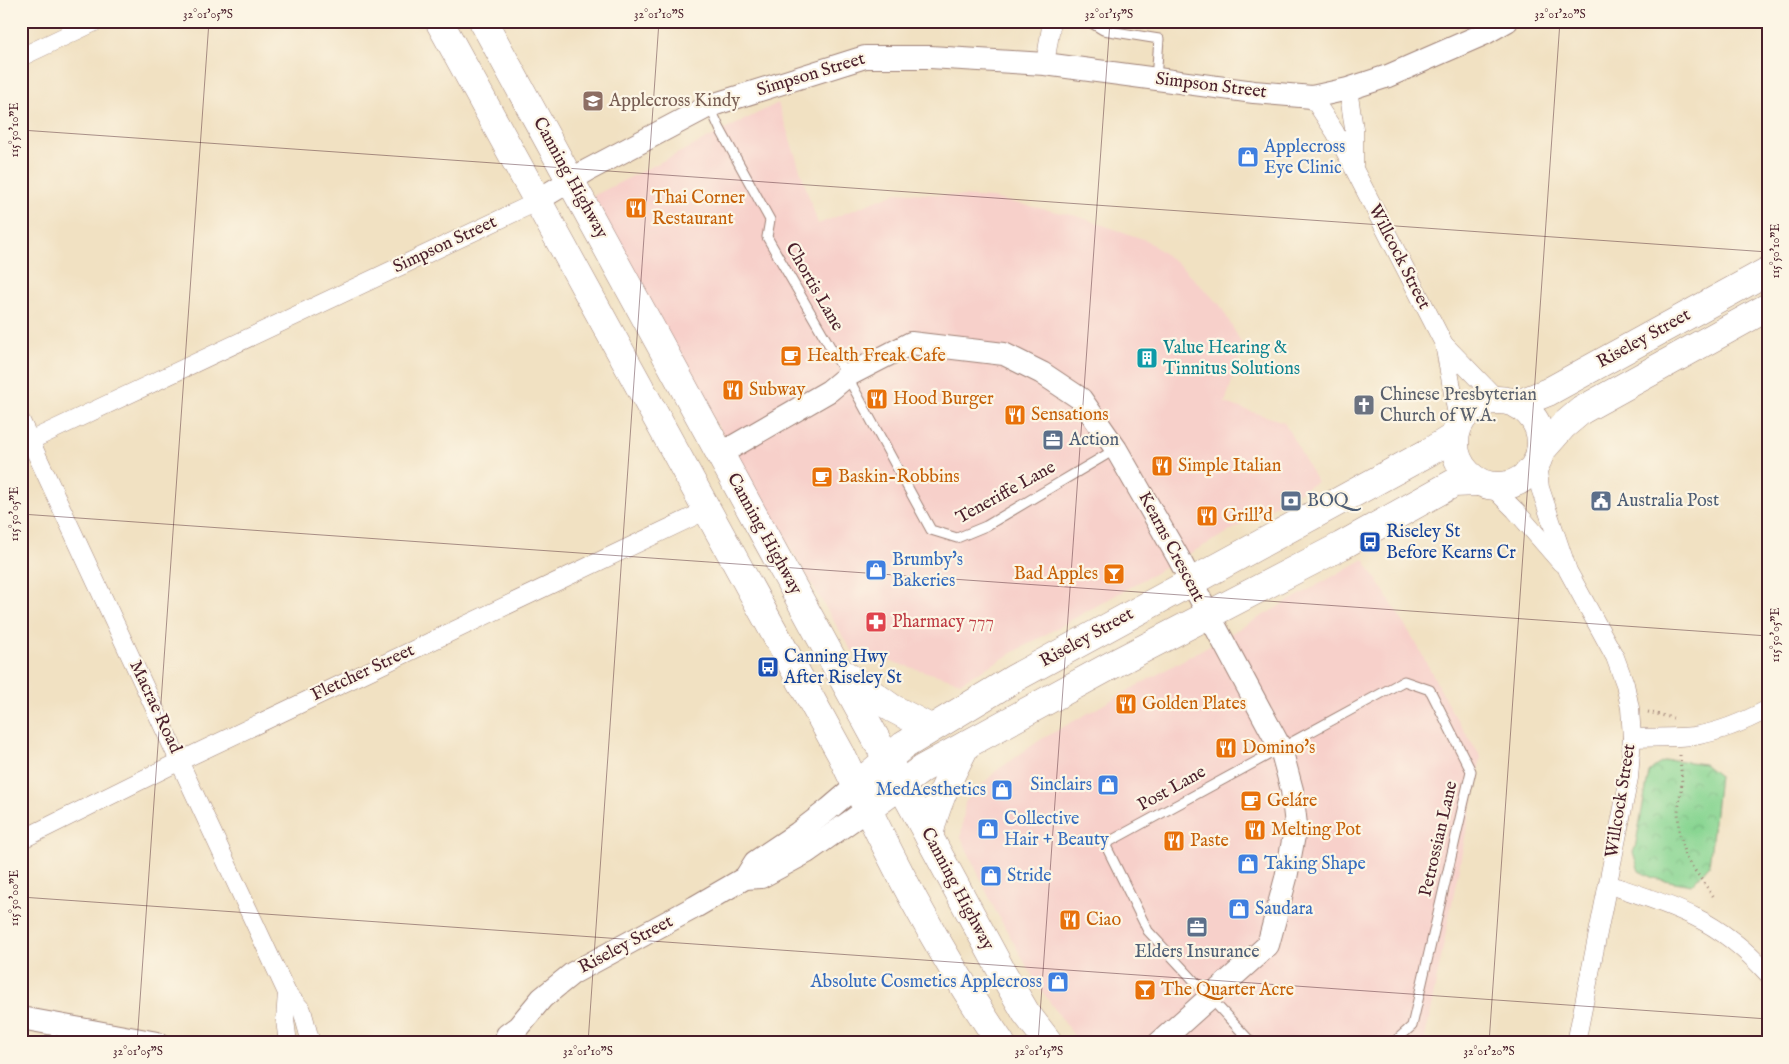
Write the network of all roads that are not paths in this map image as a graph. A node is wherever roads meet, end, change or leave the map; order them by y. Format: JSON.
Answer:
{"nodes":[{"id":1,"x":97,"y":21,"type":"edge"},
{"id":2,"x":440,"y":21,"type":"edge"},
{"id":3,"x":483,"y":21,"type":"edge"},
{"id":4,"x":1052,"y":21,"type":"edge"},
{"id":5,"x":1088,"y":21,"type":"edge"},
{"id":6,"x":1507,"y":21,"type":"edge"},
{"id":7,"x":21,"y":57,"type":"edge"},
{"id":8,"x":1045,"y":64,"type":"junction"},
{"id":9,"x":1156,"y":79,"type":"junction"},
{"id":10,"x":1348,"y":89,"type":"junction"},
{"id":11,"x":1312,"y":97,"type":"junction"},
{"id":12,"x":709,"y":106,"type":"junction"},
{"id":13,"x":1354,"y":170,"type":"junction"},
{"id":14,"x":571,"y":181,"type":"junction"},
{"id":15,"x":538,"y":200,"type":"junction"},
{"id":16,"x":1768,"y":271,"type":"edge"},
{"id":17,"x":1768,"y":307,"type":"edge"},
{"id":18,"x":1444,"y":344,"type":"junction"},
{"id":19,"x":847,"y":376,"type":"junction"},
{"id":20,"x":1508,"y":402,"type":"junction"},
{"id":21,"x":21,"y":421,"type":"edge"},
{"id":22,"x":1457,"y":431,"type":"junction"},
{"id":23,"x":26,"y":442,"type":"edge"},
{"id":24,"x":1116,"y":449,"type":"junction"},
{"id":25,"x":720,"y":454,"type":"junction"},
{"id":26,"x":1539,"y":457,"type":"junction"},
{"id":27,"x":1485,"y":484,"type":"junction"},
{"id":28,"x":707,"y":510,"type":"junction"},
{"id":29,"x":1568,"y":571,"type":"junction"},
{"id":30,"x":1191,"y":582,"type":"junction"},
{"id":31,"x":1208,"y":615,"type":"junction"},
{"id":32,"x":839,"y":670,"type":"junction"},
{"id":33,"x":1768,"y":709,"type":"edge"},
{"id":34,"x":930,"y":728,"type":"junction"},
{"id":35,"x":1632,"y":738,"type":"junction"},
{"id":36,"x":966,"y":745,"type":"junction"},
{"id":37,"x":1281,"y":749,"type":"junction"},
{"id":38,"x":888,"y":759,"type":"junction"},
{"id":39,"x":180,"y":761,"type":"junction"},
{"id":40,"x":901,"y":784,"type":"junction"},
{"id":41,"x":862,"y":798,"type":"junction"},
{"id":42,"x":929,"y":837,"type":"junction"},
{"id":43,"x":21,"y":840,"type":"edge"},
{"id":44,"x":1608,"y":884,"type":"junction"},
{"id":45,"x":1768,"y":974,"type":"edge"},
{"id":46,"x":287,"y":993,"type":"junction"},
{"id":47,"x":1210,"y":999,"type":"junction"},
{"id":48,"x":21,"y":1018,"type":"edge"},
{"id":49,"x":514,"y":1037,"type":"edge"},
{"id":50,"x":157,"y":1043,"type":"edge"},
{"id":51,"x":288,"y":1043,"type":"edge"},
{"id":52,"x":311,"y":1043,"type":"edge"},
{"id":53,"x":1000,"y":1043,"type":"edge"},
{"id":54,"x":1049,"y":1043,"type":"edge"},
{"id":55,"x":1159,"y":1043,"type":"edge"},
{"id":56,"x":1252,"y":1043,"type":"edge"},
{"id":57,"x":1393,"y":1043,"type":"edge"},
{"id":58,"x":1576,"y":1043,"type":"edge"}],
"edges":[{"from":1,"to":7,"type":"street"},
{"from":2,"to":15,"type":"highway"},
{"from":3,"to":14,"type":"highway","name":"Canning Highway"},
{"from":4,"to":8,"type":"street"},
{"from":5,"to":9,"type":"lane"},
{"from":6,"to":10,"type":"street","name":"Simpson Street"},
{"from":8,"to":9,"type":"street","name":"Simpson Street"},
{"from":8,"to":12,"type":"street","name":"Simpson Street"},
{"from":9,"to":11,"type":"street","name":"Simpson Street"},
{"from":10,"to":11,"type":"street","name":"Simpson Street"},
{"from":10,"to":13,"type":"street","name":"Willcock Street"},
{"from":11,"to":13,"type":"street","name":"Willcock Street"},
{"from":12,"to":14,"type":"street","name":"Simpson Street"},
{"from":12,"to":19,"type":"lane","name":"Chortis Lane"},
{"from":13,"to":18,"type":"street","name":"Willcock Street"},
{"from":14,"to":15,"type":"street","name":"Simpson Street"},
{"from":14,"to":25,"type":"highway","name":"Canning Highway"},
{"from":15,"to":23,"type":"street","name":"Simpson Street"},
{"from":15,"to":28,"type":"highway"},
{"from":16,"to":20,"type":"highway","name":"Riseley Street"},
{"from":17,"to":26,"type":"highway","name":"Riseley Street"},
{"from":18,"to":20,"type":"street","name":"Willcock Street"},
{"from":18,"to":22,"type":"street","name":"Willcock Street"},
{"from":19,"to":24,"type":"street","name":"Kearns Crescent"},
{"from":19,"to":24,"type":"lane","name":"Teneriffe Lane"},
{"from":19,"to":25,"type":"street","name":"Kearns Crescent"},
{"from":20,"to":22,"type":"highway","name":"Riseley Street"},
{"from":20,"to":26,"type":"highway"},
{"from":21,"to":23,"type":"street","name":"Macrae Road"},
{"from":22,"to":27,"type":"highway"},
{"from":22,"to":30,"type":"highway","name":"Riseley Street"},
{"from":23,"to":39,"type":"street","name":"Macrae Road"},
{"from":24,"to":30,"type":"street","name":"Kearns Crescent"},
{"from":25,"to":32,"type":"highway","name":"Canning Highway"},
{"from":26,"to":27,"type":"highway","name":"Riseley Street"},
{"from":26,"to":29,"type":"street","name":"Willcock Street"},
{"from":27,"to":29,"type":"street","name":"Willcock Street"},
{"from":27,"to":31,"type":"highway","name":"Riseley Street"},
{"from":28,"to":39,"type":"street","name":"Fletcher Street"},
{"from":28,"to":41,"type":"highway"},
{"from":29,"to":35,"type":"street","name":"Willcock Street"},
{"from":30,"to":31,"type":"street","name":"Kearns Crescent"},
{"from":30,"to":34,"type":"highway","name":"Riseley Street"},
{"from":31,"to":36,"type":"highway","name":"Riseley Street"},
{"from":31,"to":37,"type":"street","name":"Kearns Crescent"},
{"from":32,"to":34,"type":"highway"},
{"from":32,"to":38,"type":"highway","name":"Canning Highway"},
{"from":33,"to":35,"type":"street"},
{"from":34,"to":38,"type":"highway","name":"Riseley Street"},
{"from":35,"to":44,"type":"street","name":"Willcock Street"},
{"from":36,"to":40,"type":"highway","name":"Riseley Street"},
{"from":36,"to":42,"type":"highway"},
{"from":37,"to":47,"type":"street","name":"Kearns Crescent"},
{"from":37,"to":47,"type":"lane","name":"Post Lane"},
{"from":37,"to":57,"type":"lane","name":"Petrossian Lane"},
{"from":38,"to":40,"type":"highway","name":"Canning Highway"},
{"from":38,"to":41,"type":"highway","name":"Riseley Street"},
{"from":39,"to":43,"type":"street","name":"Fletcher Street"},
{"from":39,"to":46,"type":"street","name":"Macrae Road"},
{"from":40,"to":41,"type":"highway","name":"Riseley Street"},
{"from":40,"to":42,"type":"highway","name":"Canning Highway"},
{"from":41,"to":49,"type":"street","name":"Riseley Street"},
{"from":41,"to":53,"type":"highway"},
{"from":42,"to":54,"type":"highway","name":"Canning Highway"},
{"from":44,"to":45,"type":"street"},
{"from":44,"to":58,"type":"street","name":"Willcock Street"},
{"from":46,"to":51,"type":"street","name":"Macrae Road"},
{"from":46,"to":52,"type":"street","name":"Macrae Road"},
{"from":47,"to":55,"type":"street","name":"Kearns Crescent"},
{"from":47,"to":56,"type":"lane"},
{"from":48,"to":50,"type":"street"}]}
